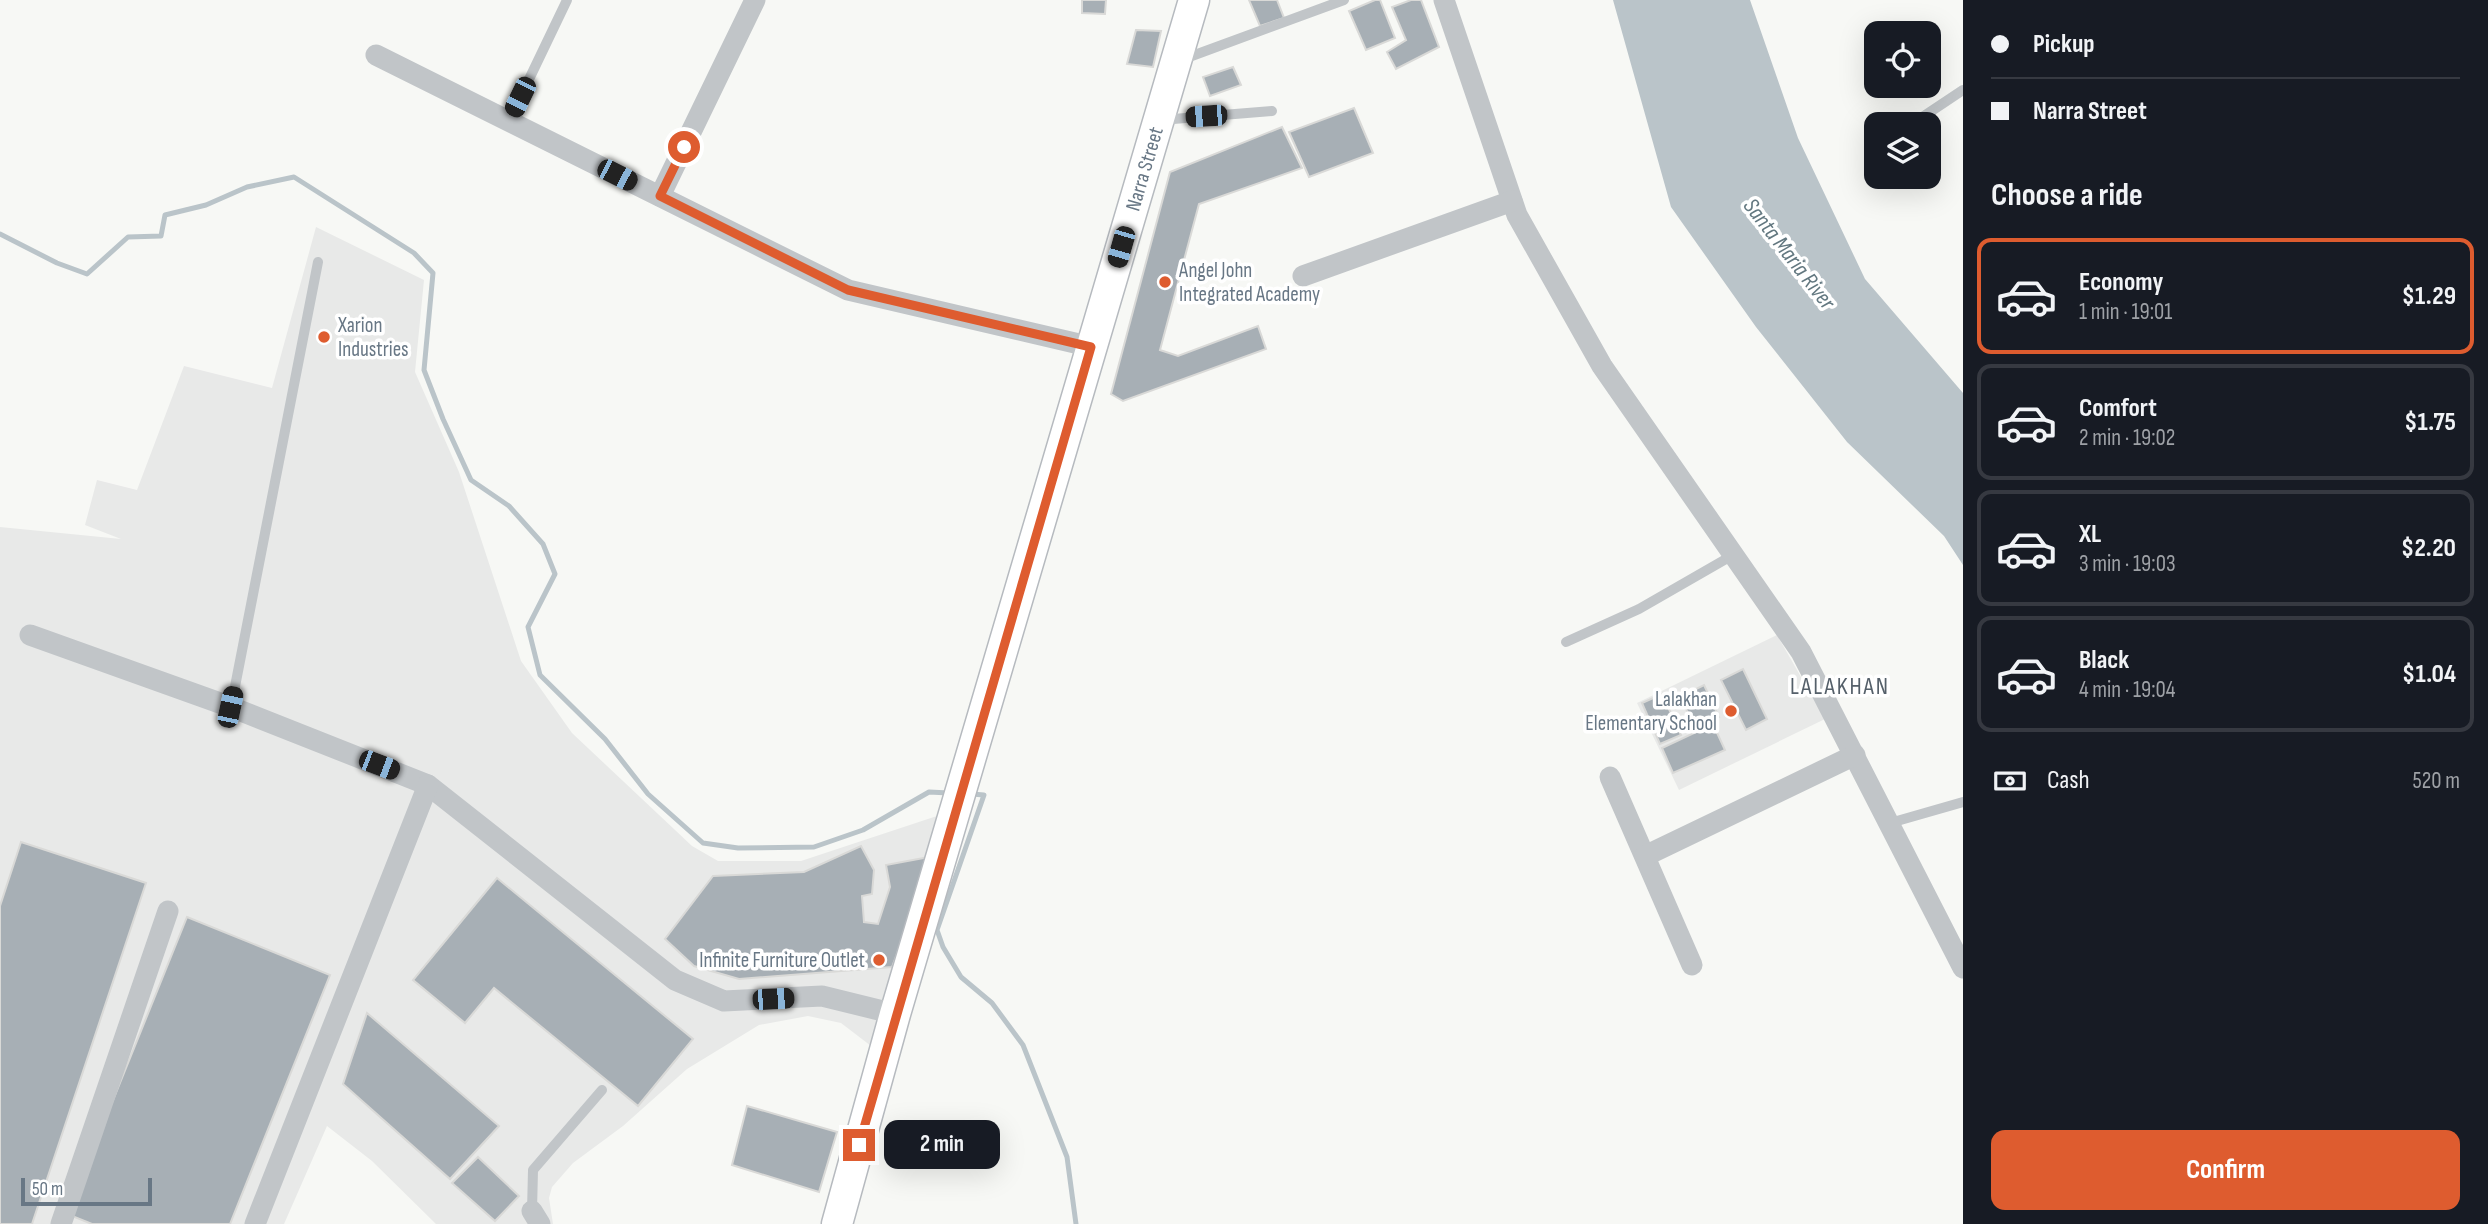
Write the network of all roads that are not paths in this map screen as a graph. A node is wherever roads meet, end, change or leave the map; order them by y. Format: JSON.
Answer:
{"nodes":[{"id":1,"x":567,"y":0,"type":"edge"},
{"id":2,"x":755,"y":0,"type":"edge"},
{"id":3,"x":1194,"y":0,"type":"edge"},
{"id":4,"x":1344,"y":0,"type":"edge"},
{"id":5,"x":1444,"y":0,"type":"edge"},
{"id":6,"x":376,"y":55,"type":"dead end"},
{"id":7,"x":1176,"y":63,"type":"junction"},
{"id":8,"x":1963,"y":90,"type":"edge"},
{"id":9,"x":1272,"y":111,"type":"dead end"},
{"id":10,"x":1930,"y":112,"type":"edge"},
{"id":11,"x":509,"y":121,"type":"junction"},
{"id":12,"x":1158,"y":121,"type":"junction"},
{"id":13,"x":660,"y":196,"type":"junction"},
{"id":14,"x":1512,"y":201,"type":"junction"},
{"id":15,"x":318,"y":262,"type":"dead end"},
{"id":16,"x":1303,"y":276,"type":"dead end"},
{"id":17,"x":1091,"y":347,"type":"junction"},
{"id":18,"x":1733,"y":555,"type":"junction"},
{"id":19,"x":30,"y":635,"type":"dead end"},
{"id":20,"x":1566,"y":642,"type":"dead end"},
{"id":21,"x":230,"y":707,"type":"junction"},
{"id":22,"x":1855,"y":755,"type":"junction"},
{"id":23,"x":1610,"y":777,"type":"dead end"},
{"id":24,"x":428,"y":785,"type":"junction"},
{"id":25,"x":1963,"y":802,"type":"edge"},
{"id":26,"x":1890,"y":823,"type":"junction"},
{"id":27,"x":1644,"y":856,"type":"junction"},
{"id":28,"x":168,"y":911,"type":"dead end"},
{"id":29,"x":1692,"y":965,"type":"dead end"},
{"id":30,"x":1963,"y":968,"type":"edge"},
{"id":31,"x":895,"y":1014,"type":"junction"},
{"id":32,"x":602,"y":1090,"type":"dead end"},
{"id":33,"x":536,"y":1217,"type":"edge"},
{"id":34,"x":61,"y":1224,"type":"edge"},
{"id":35,"x":254,"y":1224,"type":"edge"},
{"id":36,"x":837,"y":1224,"type":"edge"}],
"edges":[{"from":1,"to":11,"type":"lane"},
{"from":2,"to":13,"type":"street"},
{"from":3,"to":7,"type":"main road","name":"Narra Street"},
{"from":4,"to":7,"type":"lane"},
{"from":5,"to":14,"type":"street"},
{"from":6,"to":11,"type":"street"},
{"from":7,"to":12,"type":"main road","name":"Narra Street"},
{"from":8,"to":10,"type":"lane"},
{"from":9,"to":12,"type":"lane"},
{"from":11,"to":13,"type":"street"},
{"from":12,"to":17,"type":"main road","name":"Narra Street"},
{"from":13,"to":17,"type":"street"},
{"from":14,"to":16,"type":"street"},
{"from":14,"to":18,"type":"street"},
{"from":15,"to":21,"type":"lane"},
{"from":17,"to":31,"type":"main road","name":"Narra Street"},
{"from":18,"to":20,"type":"lane"},
{"from":18,"to":22,"type":"street"},
{"from":19,"to":21,"type":"street"},
{"from":21,"to":24,"type":"street"},
{"from":22,"to":26,"type":"street"},
{"from":22,"to":27,"type":"street"},
{"from":23,"to":27,"type":"street"},
{"from":24,"to":31,"type":"street"},
{"from":24,"to":35,"type":"street"},
{"from":25,"to":26,"type":"lane"},
{"from":26,"to":30,"type":"street"},
{"from":27,"to":29,"type":"street"},
{"from":28,"to":34,"type":"street"},
{"from":31,"to":36,"type":"main road","name":"Narra Street"},
{"from":32,"to":33,"type":"lane"}]}
